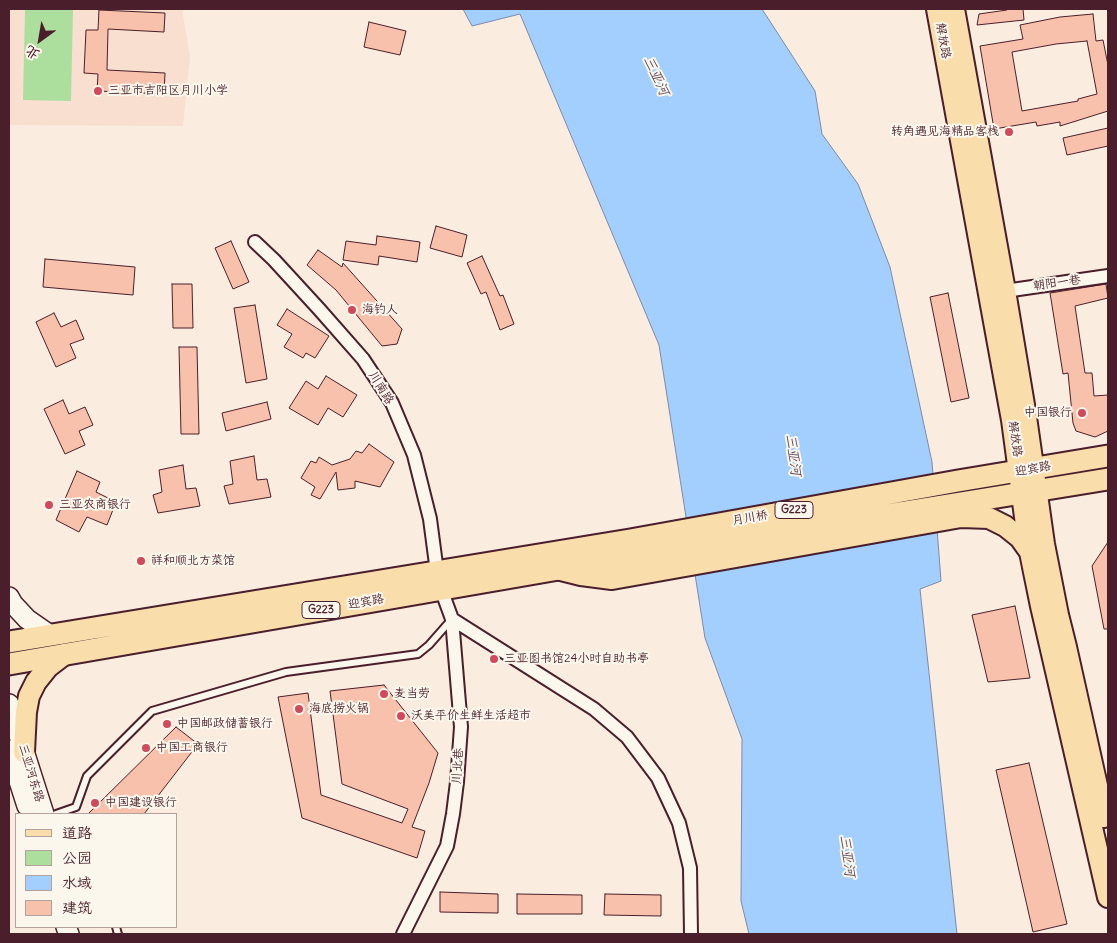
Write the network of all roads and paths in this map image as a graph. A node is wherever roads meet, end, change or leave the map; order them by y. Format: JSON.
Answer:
{"nodes":[{"id":1,"x":937,"y":9,"type":"edge"},
{"id":2,"x":954,"y":9,"type":"edge"},
{"id":3,"x":255,"y":242,"type":"dead end"},
{"id":4,"x":1108,"y":276,"type":"edge"},
{"id":5,"x":1005,"y":291,"type":"junction"},
{"id":6,"x":1108,"y":456,"type":"edge"},
{"id":7,"x":1026,"y":470,"type":"junction"},
{"id":8,"x":1108,"y":479,"type":"edge"},
{"id":9,"x":958,"y":481,"type":"joint"},
{"id":10,"x":1030,"y":492,"type":"junction"},
{"id":11,"x":960,"y":510,"type":"junction"},
{"id":12,"x":1030,"y":552,"type":"junction"},
{"id":13,"x":633,"y":557,"type":"junction"},
{"id":14,"x":439,"y":580,"type":"junction"},
{"id":15,"x":9,"y":597,"type":"edge"},
{"id":16,"x":452,"y":619,"type":"junction"},
{"id":17,"x":50,"y":636,"type":"junction"},
{"id":18,"x":9,"y":642,"type":"edge"},
{"id":19,"x":65,"y":654,"type":"junction"},
{"id":20,"x":9,"y":664,"type":"edge"},
{"id":21,"x":9,"y":704,"type":"edge"},
{"id":22,"x":16,"y":751,"type":"edge"},
{"id":23,"x":76,"y":807,"type":"junction"},
{"id":24,"x":30,"y":813,"type":"edge"},
{"id":25,"x":44,"y":813,"type":"edge"},
{"id":26,"x":59,"y":813,"type":"edge"},
{"id":27,"x":79,"y":813,"type":"edge"},
{"id":28,"x":1108,"y":836,"type":"edge"},
{"id":29,"x":1108,"y":897,"type":"edge"},
{"id":30,"x":404,"y":934,"type":"edge"},
{"id":31,"x":691,"y":934,"type":"edge"}],
"edges":[{"from":1,"to":7,"type":"main road","name":"解放路"},
{"from":2,"to":5,"type":"main road","name":"解放路"},
{"from":3,"to":14,"type":"street","name":"川南路"},
{"from":4,"to":5,"type":"street","name":"朝阳一巷"},
{"from":5,"to":7,"type":"main road","name":"解放路"},
{"from":6,"to":7,"type":"highway","name":"迎宾路","number":"G223"},
{"from":7,"to":9,"type":"highway","name":"迎宾路","number":"G223"},
{"from":7,"to":10,"type":"main road","name":"解放路"},
{"from":8,"to":10,"type":"highway","name":"迎宾路","number":"G223"},
{"from":9,"to":13,"type":"highway","name":"月川桥","number":"G223"},
{"from":10,"to":11,"type":"highway","name":"迎宾路","number":"G223"},
{"from":10,"to":12,"type":"main road","name":"解放路"},
{"from":10,"to":28,"type":"main road","name":"解放路"},
{"from":11,"to":12,"type":"main road"},
{"from":11,"to":13,"type":"highway","name":"月川桥","number":"G223"},
{"from":12,"to":29,"type":"main road","name":"解放路"},
{"from":13,"to":14,"type":"highway","name":"迎宾路","number":"G223"},
{"from":13,"to":14,"type":"highway","name":"迎宾路","number":"G223"},
{"from":14,"to":16,"type":"street","name":"川北巷"},
{"from":14,"to":17,"type":"highway","name":"迎宾路","number":"G223"},
{"from":14,"to":19,"type":"highway","name":"迎宾路","number":"G223"},
{"from":15,"to":17,"type":"main road"},
{"from":16,"to":23,"type":"lane"},
{"from":16,"to":30,"type":"street","name":"川北巷"},
{"from":16,"to":31,"type":"street"},
{"from":17,"to":18,"type":"highway","name":"迎宾路","number":"G223"},
{"from":19,"to":20,"type":"highway","name":"迎宾路","number":"G223"},
{"from":19,"to":22,"type":"main road"},
{"from":21,"to":22,"type":"main road","name":"三亚河东路"},
{"from":22,"to":24,"type":"main road","name":"三亚河东路"},
{"from":22,"to":25,"type":"main road","name":"三亚河东路"},
{"from":23,"to":26,"type":"lane"},
{"from":23,"to":27,"type":"lane"}]}
